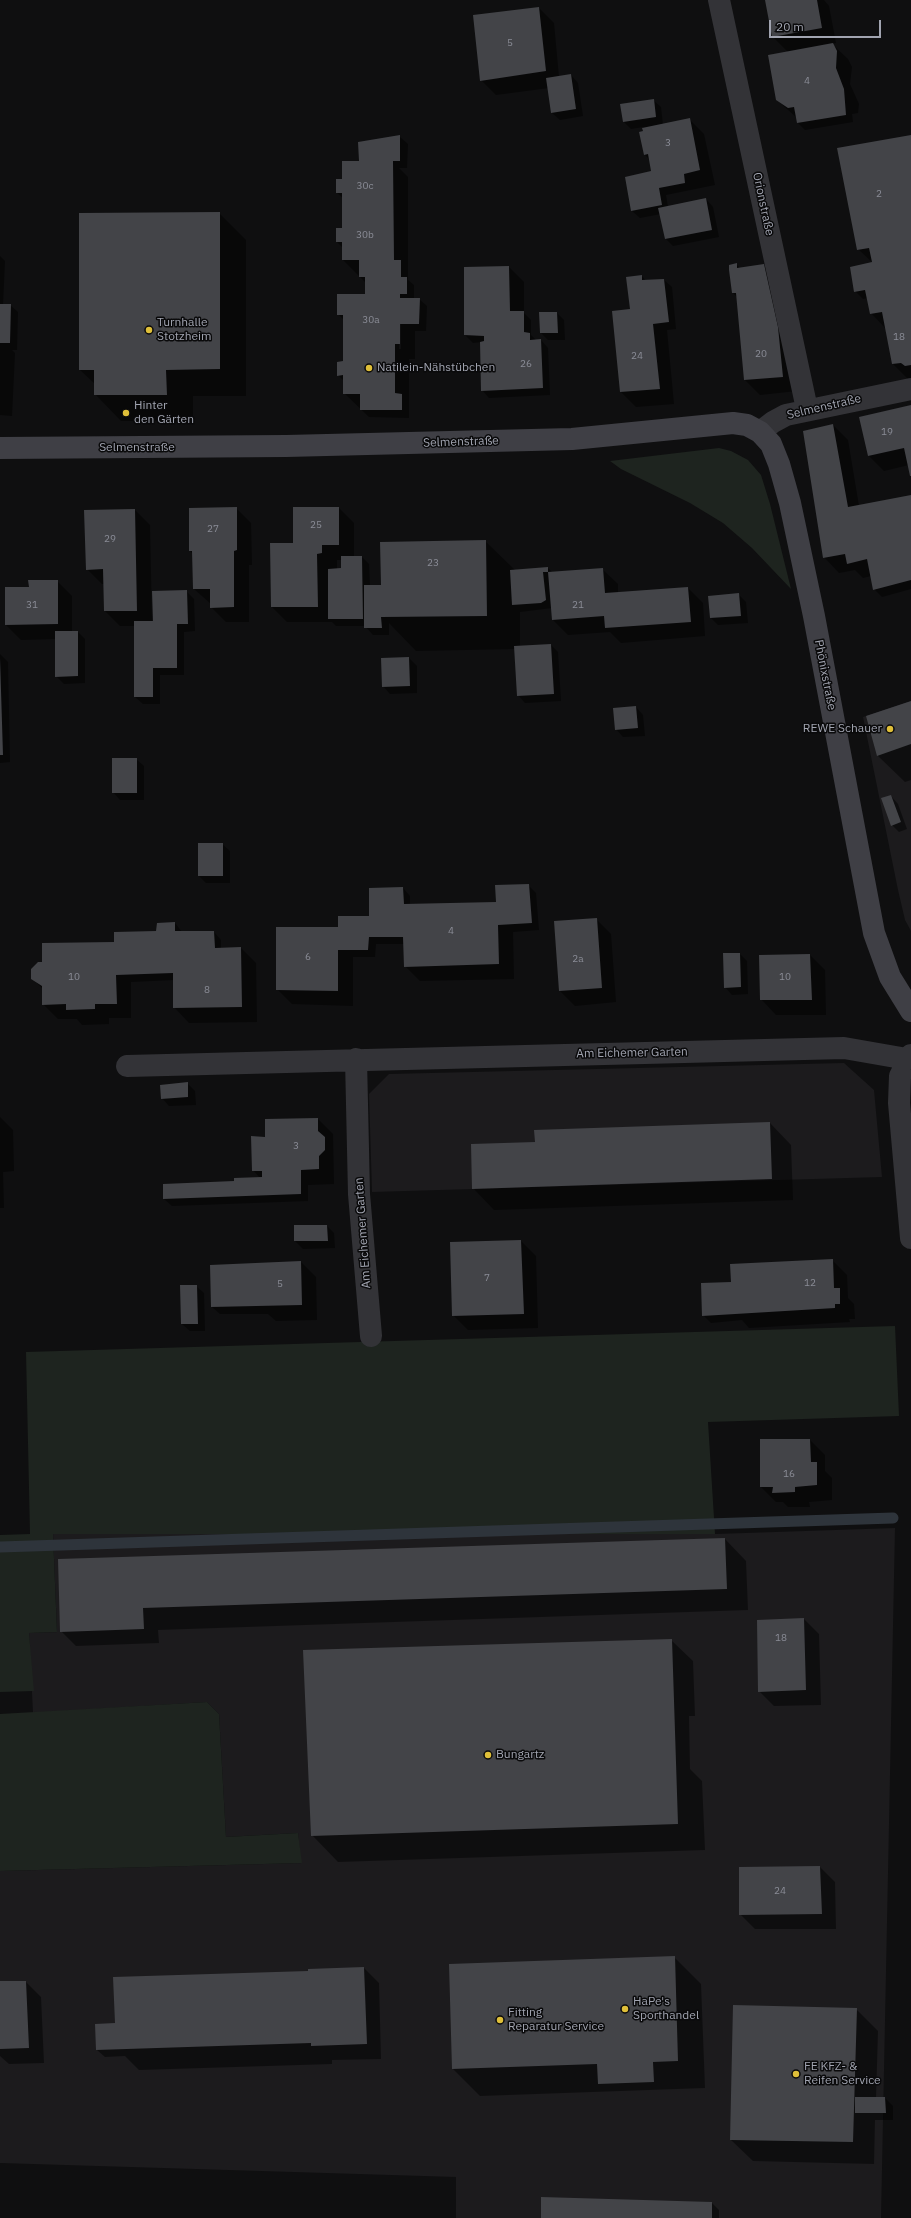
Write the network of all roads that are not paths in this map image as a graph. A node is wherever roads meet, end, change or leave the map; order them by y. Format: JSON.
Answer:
{"nodes":[{"id":1,"x":719,"y":0,"type":"edge"},
{"id":2,"x":911,"y":389,"type":"edge"},
{"id":3,"x":807,"y":409,"type":"junction"},
{"id":4,"x":760,"y":432,"type":"junction"},
{"id":5,"x":0,"y":448,"type":"edge"},
{"id":6,"x":911,"y":1011,"type":"edge"},
{"id":7,"x":909,"y":1057,"type":"edge"},
{"id":8,"x":356,"y":1059,"type":"junction"},
{"id":9,"x":127,"y":1066,"type":"dead end"},
{"id":10,"x":911,"y":1238,"type":"edge"},
{"id":11,"x":371,"y":1336,"type":"dead end"}],
"edges":[{"from":1,"to":3,"type":"street","name":"Orionstraße"},
{"from":2,"to":3,"type":"street","name":"Selmenstraße"},
{"from":3,"to":4,"type":"street","name":"Selmenstraße"},
{"from":4,"to":5,"type":"main road","name":"Selmenstraße"},
{"from":4,"to":6,"type":"main road","name":"Phönixstraße"},
{"from":7,"to":8,"type":"street","name":"Am Eichemer Garten"},
{"from":7,"to":10,"type":"street"},
{"from":8,"to":9,"type":"street","name":"Am Eichemer Garten"},
{"from":8,"to":11,"type":"street","name":"Am Eichemer Garten"}]}
